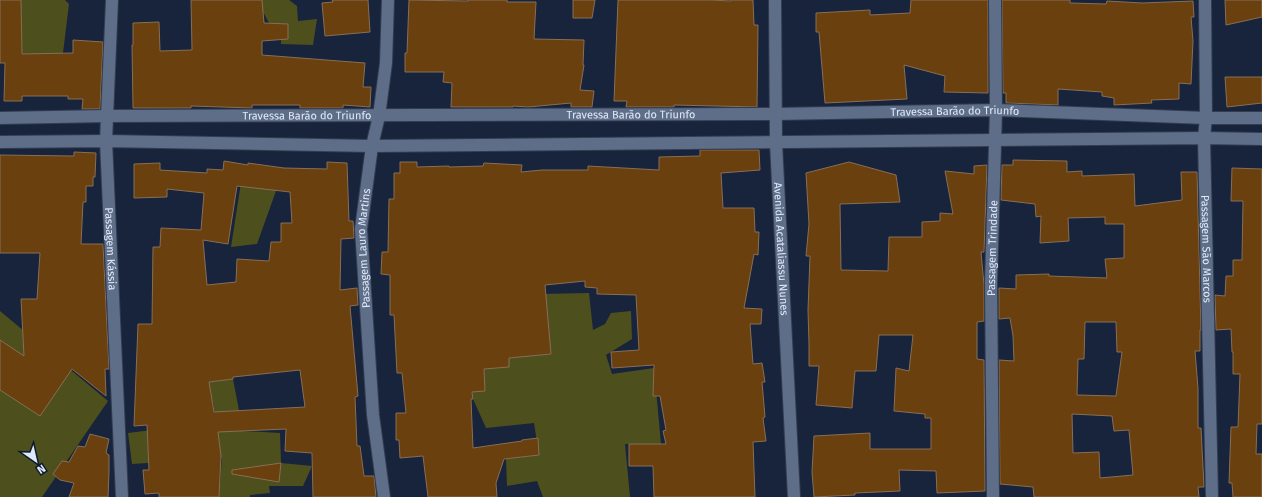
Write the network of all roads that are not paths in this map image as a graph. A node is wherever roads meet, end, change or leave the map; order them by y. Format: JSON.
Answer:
{"nodes":[{"id":1,"x":112,"y":0,"type":"edge"},
{"id":2,"x":388,"y":0,"type":"edge"},
{"id":3,"x":775,"y":0,"type":"edge"},
{"id":4,"x":995,"y":0,"type":"edge"},
{"id":5,"x":1205,"y":0,"type":"edge"},
{"id":6,"x":996,"y":110,"type":"junction"},
{"id":7,"x":775,"y":114,"type":"junction"},
{"id":8,"x":107,"y":116,"type":"junction"},
{"id":9,"x":378,"y":116,"type":"junction"},
{"id":10,"x":0,"y":118,"type":"edge"},
{"id":11,"x":1206,"y":118,"type":"junction"},
{"id":12,"x":1262,"y":118,"type":"edge"},
{"id":13,"x":1204,"y":138,"type":"junction"},
{"id":14,"x":1262,"y":139,"type":"edge"},
{"id":15,"x":994,"y":140,"type":"junction"},
{"id":16,"x":106,"y":141,"type":"junction"},
{"id":17,"x":0,"y":142,"type":"edge"},
{"id":18,"x":776,"y":143,"type":"junction"},
{"id":19,"x":372,"y":146,"type":"junction"},
{"id":20,"x":122,"y":497,"type":"edge"},
{"id":21,"x":384,"y":497,"type":"edge"},
{"id":22,"x":794,"y":497,"type":"edge"},
{"id":23,"x":993,"y":497,"type":"edge"},
{"id":24,"x":1212,"y":497,"type":"edge"}],
"edges":[{"from":1,"to":8,"type":"street","name":"Passagem Kássia"},
{"from":2,"to":9,"type":"street","name":"Passagem Lauro Martins"},
{"from":3,"to":7,"type":"street","name":"Avenida Acataliassu Nunes"},
{"from":4,"to":6,"type":"street","name":"Passagem Trindade"},
{"from":5,"to":11,"type":"street","name":"Passagem São Marcos"},
{"from":6,"to":7,"type":"street","name":"Travessa Barão do Triunfo"},
{"from":6,"to":11,"type":"street","name":"Travessa Barão do Triunfo"},
{"from":6,"to":15,"type":"street","name":"Passagem Trindade"},
{"from":7,"to":9,"type":"street","name":"Travessa Barão do Triunfo"},
{"from":7,"to":18,"type":"street","name":"Avenida Acataliassu Nunes"},
{"from":8,"to":9,"type":"street","name":"Travessa Barão do Triunfo"},
{"from":8,"to":10,"type":"street","name":"Travessa Barão do Triunfo"},
{"from":8,"to":16,"type":"street","name":"Passagem Kássia"},
{"from":9,"to":19,"type":"street","name":"Passagem Lauro Martins"},
{"from":11,"to":12,"type":"street","name":"Travessa Barão do Triunfo"},
{"from":11,"to":13,"type":"street","name":"Passagem São Marcos"},
{"from":13,"to":14,"type":"street"},
{"from":13,"to":15,"type":"street"},
{"from":13,"to":24,"type":"street","name":"Passagem São Marcos"},
{"from":15,"to":18,"type":"street"},
{"from":15,"to":23,"type":"street","name":"Passagem Trindade"},
{"from":16,"to":17,"type":"street"},
{"from":16,"to":19,"type":"street"},
{"from":16,"to":20,"type":"street","name":"Passagem Kássia"},
{"from":18,"to":19,"type":"street"},
{"from":18,"to":22,"type":"street","name":"Avenida Acataliassu Nunes"},
{"from":19,"to":21,"type":"street","name":"Passagem Lauro Martins"}]}
